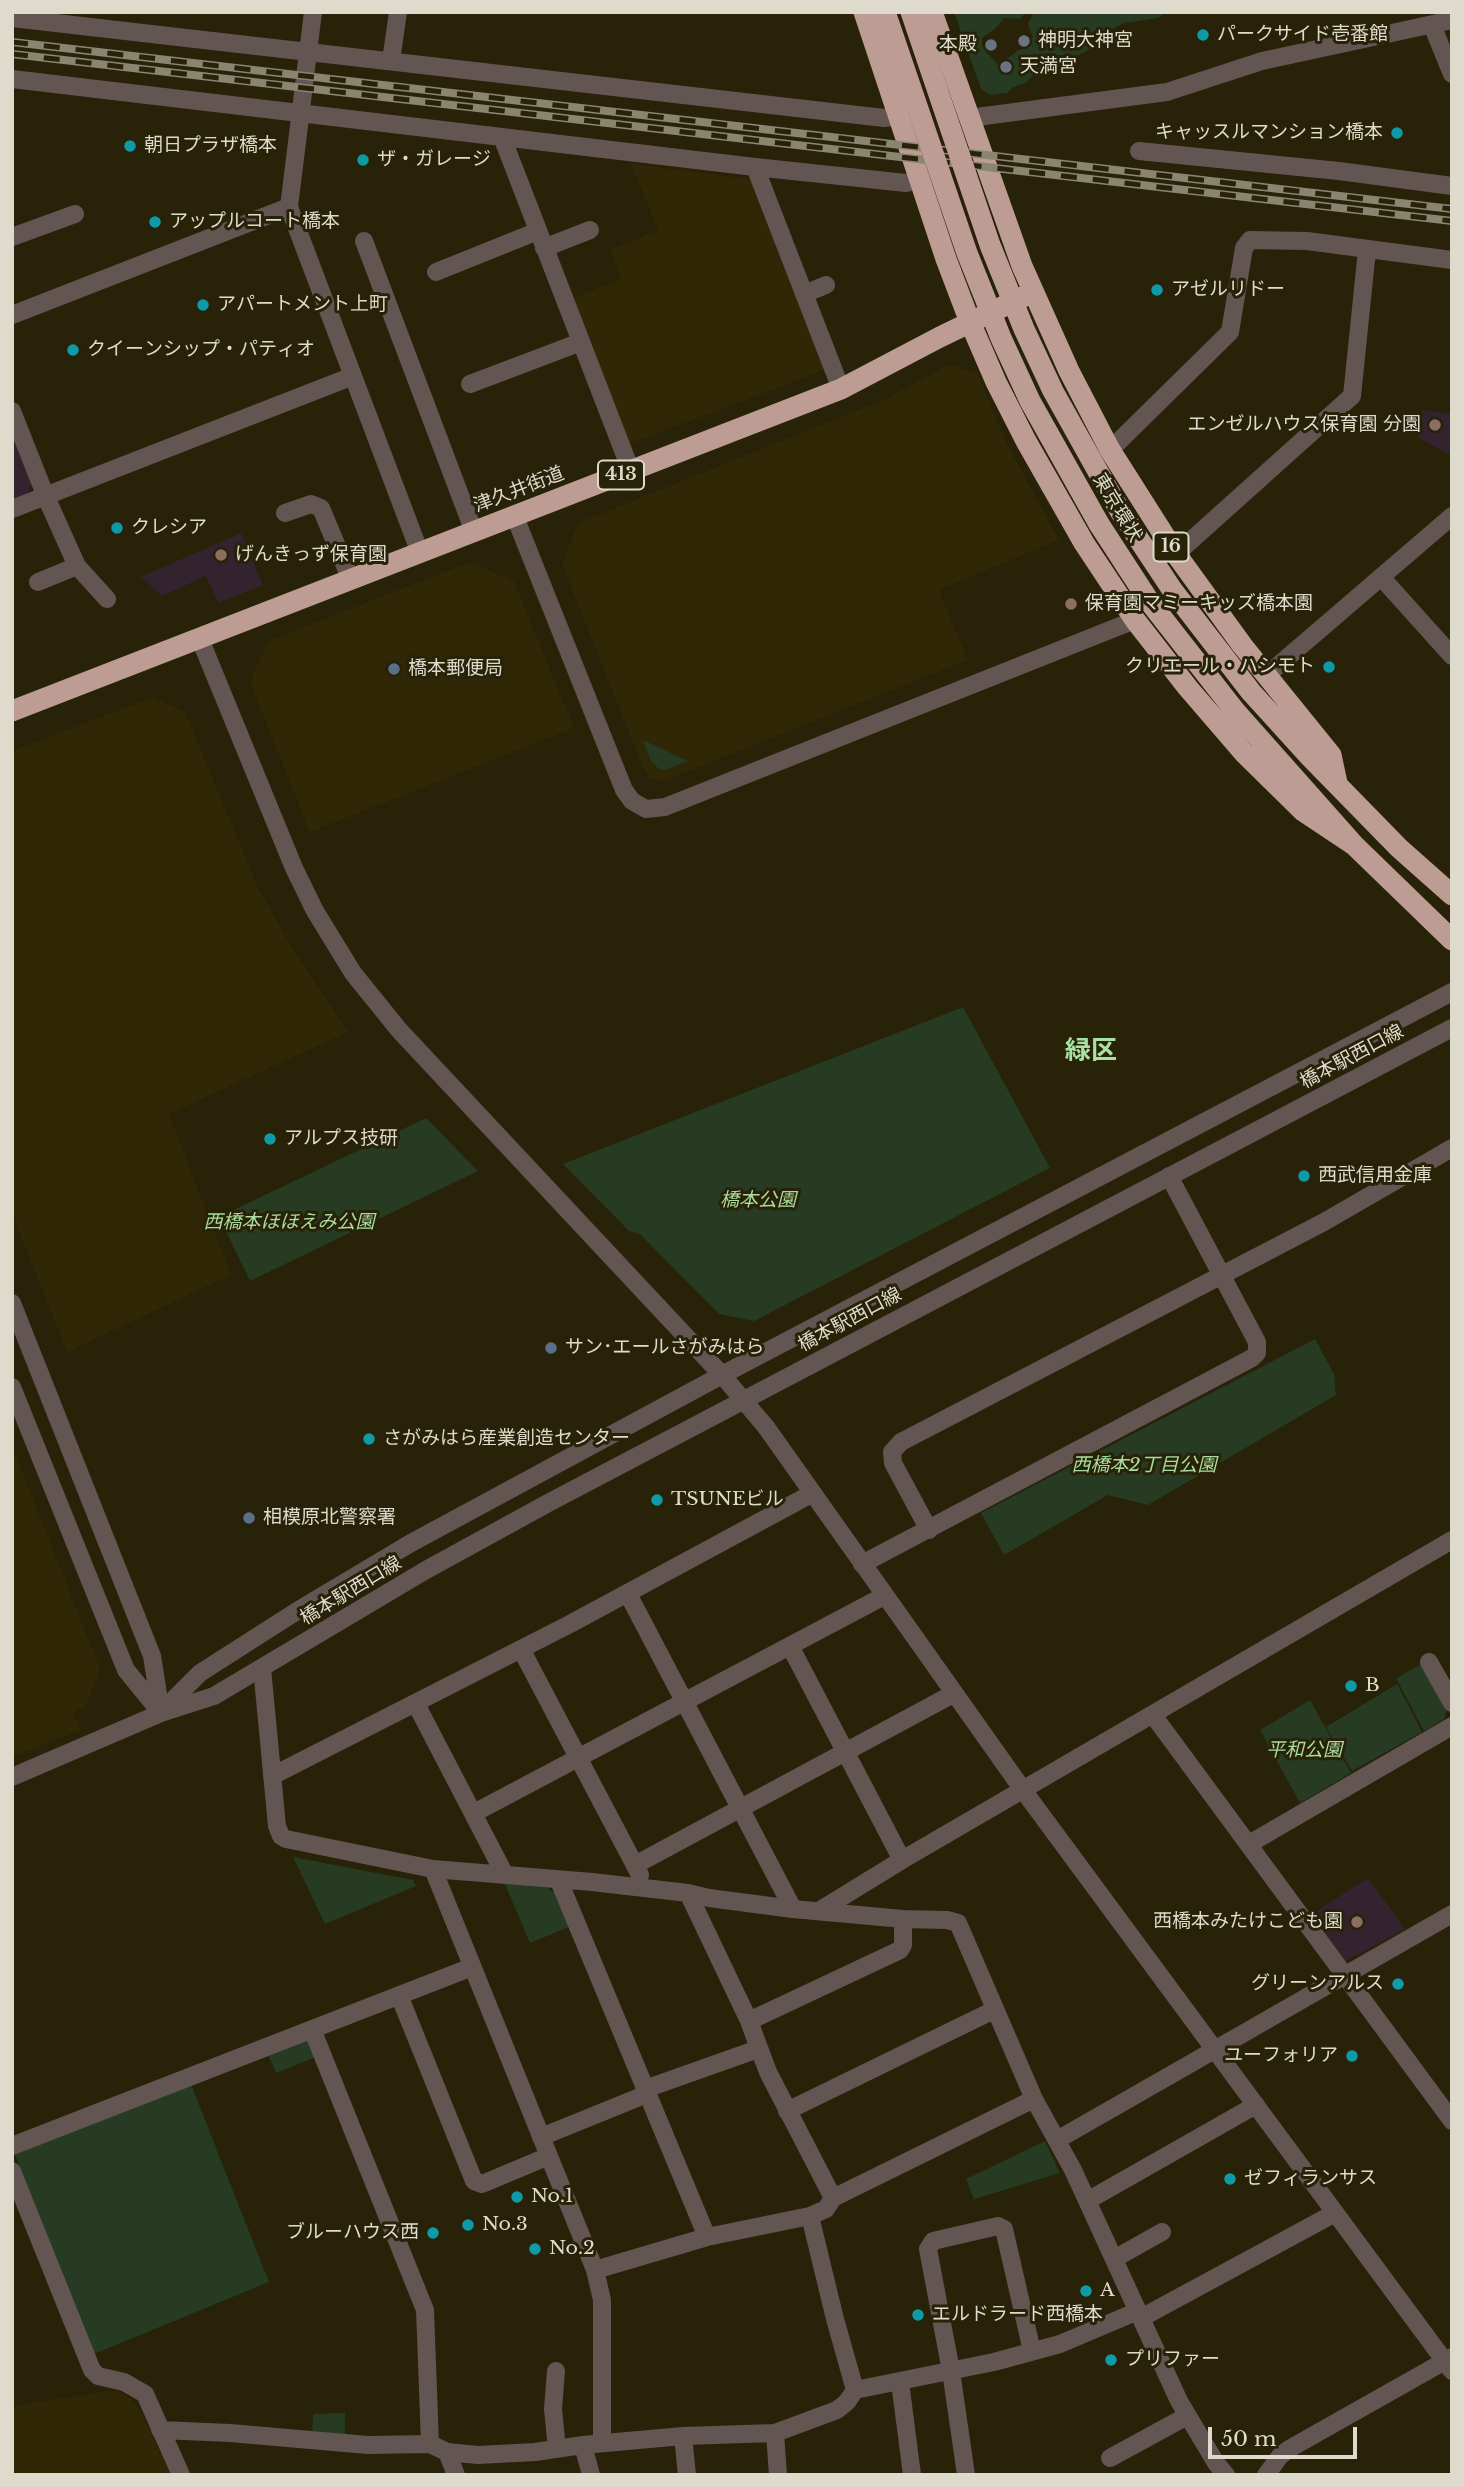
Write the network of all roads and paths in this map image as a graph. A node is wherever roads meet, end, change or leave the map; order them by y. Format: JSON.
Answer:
{"nodes":[{"id":1,"x":313,"y":12,"type":"edge"},
{"id":2,"x":398,"y":12,"type":"edge"},
{"id":3,"x":864,"y":12,"type":"edge"},
{"id":4,"x":885,"y":12,"type":"edge"},
{"id":5,"x":911,"y":12,"type":"edge"},
{"id":6,"x":12,"y":18,"type":"edge"},
{"id":7,"x":934,"y":18,"type":"edge"},
{"id":8,"x":106,"y":20,"type":"edge"},
{"id":9,"x":1452,"y":20,"type":"edge"},
{"id":10,"x":1433,"y":24,"type":"junction"},
{"id":11,"x":875,"y":48,"type":"junction"},
{"id":12,"x":308,"y":51,"type":"junction"},
{"id":13,"x":391,"y":61,"type":"junction"},
{"id":14,"x":1452,"y":74,"type":"edge"},
{"id":15,"x":12,"y":79,"type":"edge"},
{"id":16,"x":300,"y":114,"type":"junction"},
{"id":17,"x":898,"y":116,"type":"junction"},
{"id":18,"x":969,"y":118,"type":"junction"},
{"id":19,"x":502,"y":137,"type":"junction"},
{"id":20,"x":1139,"y":151,"type":"dead end"},
{"id":21,"x":755,"y":167,"type":"junction"},
{"id":22,"x":919,"y":180,"type":"junction"},
{"id":23,"x":1452,"y":186,"type":"edge"},
{"id":24,"x":289,"y":207,"type":"junction"},
{"id":25,"x":75,"y":214,"type":"dead end"},
{"id":26,"x":590,"y":230,"type":"dead end"},
{"id":27,"x":12,"y":237,"type":"edge"},
{"id":28,"x":541,"y":240,"type":"junction"},
{"id":29,"x":364,"y":241,"type":"dead end"},
{"id":30,"x":1367,"y":250,"type":"junction"},
{"id":31,"x":1452,"y":260,"type":"edge"},
{"id":32,"x":436,"y":272,"type":"dead end"},
{"id":33,"x":827,"y":285,"type":"dead end"},
{"id":34,"x":1033,"y":292,"type":"junction"},
{"id":35,"x":804,"y":294,"type":"junction"},
{"id":36,"x":12,"y":315,"type":"edge"},
{"id":37,"x":970,"y":322,"type":"junction"},
{"id":38,"x":581,"y":342,"type":"junction"},
{"id":39,"x":353,"y":376,"type":"junction"},
{"id":40,"x":470,"y":384,"type":"dead end"},
{"id":41,"x":841,"y":389,"type":"junction"},
{"id":42,"x":12,"y":411,"type":"edge"},
{"id":43,"x":1110,"y":450,"type":"junction"},
{"id":44,"x":631,"y":471,"type":"junction"},
{"id":45,"x":46,"y":496,"type":"junction"},
{"id":46,"x":12,"y":509,"type":"edge"},
{"id":47,"x":285,"y":513,"type":"dead end"},
{"id":48,"x":515,"y":516,"type":"junction"},
{"id":49,"x":1452,"y":516,"type":"edge"},
{"id":50,"x":474,"y":532,"type":"junction"},
{"id":51,"x":420,"y":553,"type":"junction"},
{"id":52,"x":1175,"y":554,"type":"junction"},
{"id":53,"x":77,"y":566,"type":"junction"},
{"id":54,"x":1381,"y":577,"type":"junction"},
{"id":55,"x":351,"y":580,"type":"junction"},
{"id":56,"x":38,"y":582,"type":"dead end"},
{"id":57,"x":107,"y":599,"type":"dead end"},
{"id":58,"x":1135,"y":620,"type":"junction"},
{"id":59,"x":201,"y":639,"type":"junction"},
{"id":60,"x":1452,"y":656,"type":"edge"},
{"id":61,"x":1267,"y":675,"type":"junction"},
{"id":62,"x":12,"y":711,"type":"edge"},
{"id":63,"x":1337,"y":783,"type":"junction"},
{"id":64,"x":1354,"y":845,"type":"junction"},
{"id":65,"x":1452,"y":895,"type":"edge"},
{"id":66,"x":1452,"y":940,"type":"edge"},
{"id":67,"x":1452,"y":992,"type":"edge"},
{"id":68,"x":1452,"y":1028,"type":"edge"},
{"id":69,"x":1452,"y":1148,"type":"edge"},
{"id":70,"x":1169,"y":1176,"type":"junction"},
{"id":71,"x":1222,"y":1274,"type":"junction"},
{"id":72,"x":12,"y":1303,"type":"edge"},
{"id":73,"x":722,"y":1375,"type":"junction"},
{"id":74,"x":12,"y":1387,"type":"edge"},
{"id":75,"x":743,"y":1399,"type":"junction"},
{"id":76,"x":813,"y":1493,"type":"junction"},
{"id":77,"x":929,"y":1530,"type":"junction"},
{"id":78,"x":1452,"y":1541,"type":"edge"},
{"id":79,"x":862,"y":1564,"type":"junction"},
{"id":80,"x":628,"y":1594,"type":"junction"},
{"id":81,"x":884,"y":1597,"type":"junction"},
{"id":82,"x":790,"y":1646,"type":"junction"},
{"id":83,"x":521,"y":1649,"type":"junction"},
{"id":84,"x":1429,"y":1662,"type":"dead end"},
{"id":85,"x":262,"y":1668,"type":"junction"},
{"id":86,"x":954,"y":1694,"type":"junction"},
{"id":87,"x":684,"y":1703,"type":"junction"},
{"id":88,"x":1452,"y":1703,"type":"edge"},
{"id":89,"x":416,"y":1704,"type":"junction"},
{"id":90,"x":161,"y":1713,"type":"junction"},
{"id":91,"x":1153,"y":1715,"type":"junction"},
{"id":92,"x":1452,"y":1726,"type":"edge"},
{"id":93,"x":845,"y":1753,"type":"junction"},
{"id":94,"x":579,"y":1758,"type":"junction"},
{"id":95,"x":272,"y":1776,"type":"junction"},
{"id":96,"x":12,"y":1777,"type":"edge"},
{"id":97,"x":1023,"y":1790,"type":"junction"},
{"id":98,"x":740,"y":1809,"type":"junction"},
{"id":99,"x":474,"y":1812,"type":"junction"},
{"id":100,"x":1249,"y":1844,"type":"junction"},
{"id":101,"x":902,"y":1860,"type":"junction"},
{"id":102,"x":635,"y":1865,"type":"junction"},
{"id":103,"x":433,"y":1869,"type":"junction"},
{"id":104,"x":505,"y":1875,"type":"junction"},
{"id":105,"x":559,"y":1881,"type":"junction"},
{"id":106,"x":647,"y":1888,"type":"junction"},
{"id":107,"x":688,"y":1893,"type":"junction"},
{"id":108,"x":793,"y":1909,"type":"junction"},
{"id":109,"x":818,"y":1911,"type":"junction"},
{"id":110,"x":1452,"y":1914,"type":"edge"},
{"id":111,"x":903,"y":1919,"type":"junction"},
{"id":112,"x":472,"y":1967,"type":"junction"},
{"id":113,"x":1346,"y":1976,"type":"junction"},
{"id":114,"x":399,"y":1995,"type":"junction"},
{"id":115,"x":994,"y":2010,"type":"junction"},
{"id":116,"x":749,"y":2021,"type":"junction"},
{"id":117,"x":312,"y":2029,"type":"junction"},
{"id":118,"x":758,"y":2049,"type":"junction"},
{"id":119,"x":1216,"y":2050,"type":"junction"},
{"id":120,"x":646,"y":2091,"type":"junction"},
{"id":121,"x":1034,"y":2099,"type":"junction"},
{"id":122,"x":1445,"y":2099,"type":"edge"},
{"id":123,"x":1256,"y":2105,"type":"junction"},
{"id":124,"x":787,"y":2111,"type":"junction"},
{"id":125,"x":1452,"y":2121,"type":"edge"},
{"id":126,"x":541,"y":2137,"type":"junction"},
{"id":127,"x":1056,"y":2140,"type":"junction"},
{"id":128,"x":12,"y":2146,"type":"edge"},
{"id":129,"x":549,"y":2156,"type":"junction"},
{"id":130,"x":12,"y":2171,"type":"edge"},
{"id":131,"x":833,"y":2198,"type":"junction"},
{"id":132,"x":1087,"y":2201,"type":"junction"},
{"id":133,"x":1335,"y":2213,"type":"junction"},
{"id":134,"x":810,"y":2216,"type":"junction"},
{"id":135,"x":1162,"y":2232,"type":"dead end"},
{"id":136,"x":707,"y":2237,"type":"junction"},
{"id":137,"x":1114,"y":2259,"type":"junction"},
{"id":138,"x":595,"y":2270,"type":"junction"},
{"id":139,"x":1140,"y":2314,"type":"junction"},
{"id":140,"x":1032,"y":2351,"type":"junction"},
{"id":141,"x":1449,"y":2363,"type":"edge"},
{"id":142,"x":555,"y":2371,"type":"dead end"},
{"id":143,"x":951,"y":2371,"type":"junction"},
{"id":144,"x":900,"y":2382,"type":"junction"},
{"id":145,"x":855,"y":2390,"type":"junction"},
{"id":146,"x":1187,"y":2416,"type":"junction"},
{"id":147,"x":160,"y":2430,"type":"junction"},
{"id":148,"x":775,"y":2433,"type":"junction"},
{"id":149,"x":684,"y":2435,"type":"junction"},
{"id":150,"x":602,"y":2443,"type":"junction"},
{"id":151,"x":430,"y":2444,"type":"junction"},
{"id":152,"x":583,"y":2445,"type":"junction"},
{"id":153,"x":557,"y":2449,"type":"junction"},
{"id":154,"x":447,"y":2452,"type":"junction"},
{"id":155,"x":1110,"y":2458,"type":"dead end"},
{"id":156,"x":181,"y":2475,"type":"edge"},
{"id":157,"x":456,"y":2475,"type":"edge"},
{"id":158,"x":591,"y":2475,"type":"edge"},
{"id":159,"x":687,"y":2475,"type":"edge"},
{"id":160,"x":778,"y":2475,"type":"edge"},
{"id":161,"x":912,"y":2475,"type":"edge"},
{"id":162,"x":966,"y":2475,"type":"edge"},
{"id":163,"x":1226,"y":2475,"type":"edge"},
{"id":164,"x":1266,"y":2475,"type":"edge"}],
"edges":[{"from":1,"to":12,"type":"street"},
{"from":2,"to":13,"type":"street"},
{"from":3,"to":11,"type":"highway","number":"16"},
{"from":4,"to":64,"type":"highway","name":"東京環状","number":"16","bridge":true},
{"from":5,"to":63,"type":"highway","name":"東京環状","number":"16","bridge":true},
{"from":6,"to":8,"type":"street"},
{"from":7,"to":11,"type":"highway"},
{"from":7,"to":18,"type":"highway","number":"16"},
{"from":8,"to":12,"type":"street"},
{"from":9,"to":10,"type":"street"},
{"from":10,"to":14,"type":"street"},
{"from":10,"to":18,"type":"street"},
{"from":11,"to":17,"type":"highway","number":"16"},
{"from":12,"to":13,"type":"street"},
{"from":12,"to":16,"type":"street"},
{"from":13,"to":17,"type":"street"},
{"from":15,"to":16,"type":"street"},
{"from":16,"to":19,"type":"street"},
{"from":16,"to":24,"type":"street"},
{"from":17,"to":22,"type":"highway","number":"16"},
{"from":18,"to":34,"type":"highway","number":"16"},
{"from":19,"to":21,"type":"street"},
{"from":19,"to":28,"type":"street"},
{"from":20,"to":23,"type":"street"},
{"from":21,"to":22,"type":"street"},
{"from":21,"to":35,"type":"street"},
{"from":22,"to":37,"type":"highway","number":"16"},
{"from":24,"to":36,"type":"street"},
{"from":24,"to":39,"type":"street"},
{"from":25,"to":27,"type":"street"},
{"from":26,"to":28,"type":"street"},
{"from":28,"to":32,"type":"street"},
{"from":28,"to":38,"type":"street"},
{"from":29,"to":50,"type":"street"},
{"from":30,"to":31,"type":"street"},
{"from":30,"to":43,"type":"street"},
{"from":30,"to":52,"type":"street"},
{"from":33,"to":35,"type":"street"},
{"from":34,"to":37,"type":"highway","name":"津久井街道","number":"413"},
{"from":34,"to":43,"type":"highway","number":"16"},
{"from":35,"to":41,"type":"street"},
{"from":37,"to":41,"type":"highway","name":"津久井街道","number":"413"},
{"from":37,"to":58,"type":"highway","number":"16"},
{"from":38,"to":40,"type":"street"},
{"from":38,"to":44,"type":"street"},
{"from":39,"to":45,"type":"street"},
{"from":39,"to":51,"type":"street"},
{"from":41,"to":44,"type":"highway","name":"津久井街道","number":"413"},
{"from":42,"to":45,"type":"street"},
{"from":43,"to":52,"type":"highway","number":"16"},
{"from":44,"to":48,"type":"highway","name":"津久井街道","number":"413"},
{"from":45,"to":46,"type":"street"},
{"from":45,"to":53,"type":"street"},
{"from":47,"to":55,"type":"street"},
{"from":48,"to":50,"type":"highway","name":"津久井街道","number":"413"},
{"from":48,"to":58,"type":"street"},
{"from":49,"to":54,"type":"street"},
{"from":50,"to":51,"type":"highway","name":"津久井街道","number":"413"},
{"from":51,"to":55,"type":"highway","name":"津久井街道","number":"413"},
{"from":52,"to":61,"type":"highway","number":"16"},
{"from":53,"to":56,"type":"street"},
{"from":53,"to":57,"type":"street"},
{"from":54,"to":60,"type":"street"},
{"from":54,"to":61,"type":"street"},
{"from":55,"to":59,"type":"highway","name":"津久井街道","number":"413"},
{"from":58,"to":64,"type":"highway","number":"16"},
{"from":59,"to":62,"type":"highway","name":"津久井街道","number":"413"},
{"from":59,"to":73,"type":"street"},
{"from":61,"to":63,"type":"highway","number":"16"},
{"from":63,"to":65,"type":"highway","name":"東京環状","number":"16"},
{"from":64,"to":66,"type":"highway","name":"東京環状","number":"16"},
{"from":67,"to":73,"type":"street","name":"橋本駅西口線"},
{"from":68,"to":70,"type":"street","name":"橋本駅西口線"},
{"from":69,"to":71,"type":"street"},
{"from":70,"to":71,"type":"street"},
{"from":70,"to":75,"type":"street","name":"橋本駅西口線"},
{"from":71,"to":77,"type":"street"},
{"from":71,"to":77,"type":"street"},
{"from":72,"to":90,"type":"street"},
{"from":73,"to":75,"type":"street"},
{"from":73,"to":90,"type":"street","name":"橋本駅西口線"},
{"from":74,"to":90,"type":"street"},
{"from":75,"to":76,"type":"street"},
{"from":75,"to":85,"type":"street","name":"橋本駅西口線"},
{"from":76,"to":79,"type":"street"},
{"from":76,"to":80,"type":"street"},
{"from":77,"to":79,"type":"street"},
{"from":78,"to":91,"type":"street"},
{"from":79,"to":81,"type":"street"},
{"from":80,"to":83,"type":"street"},
{"from":80,"to":87,"type":"street"},
{"from":81,"to":82,"type":"street"},
{"from":81,"to":86,"type":"street"},
{"from":82,"to":87,"type":"street"},
{"from":82,"to":93,"type":"street"},
{"from":83,"to":89,"type":"street"},
{"from":83,"to":94,"type":"street"},
{"from":84,"to":88,"type":"street"},
{"from":85,"to":90,"type":"street","name":"橋本駅西口線"},
{"from":85,"to":95,"type":"street"},
{"from":86,"to":93,"type":"street"},
{"from":86,"to":97,"type":"street"},
{"from":87,"to":94,"type":"street"},
{"from":87,"to":98,"type":"street"},
{"from":89,"to":95,"type":"street"},
{"from":89,"to":99,"type":"street"},
{"from":90,"to":96,"type":"street","name":"橋本駅西口線"},
{"from":91,"to":97,"type":"street"},
{"from":91,"to":100,"type":"street"},
{"from":92,"to":100,"type":"street"},
{"from":93,"to":98,"type":"street"},
{"from":93,"to":101,"type":"street"},
{"from":94,"to":99,"type":"street"},
{"from":94,"to":102,"type":"street"},
{"from":95,"to":103,"type":"street"},
{"from":97,"to":101,"type":"street"},
{"from":97,"to":119,"type":"street"},
{"from":98,"to":102,"type":"street"},
{"from":98,"to":108,"type":"street"},
{"from":99,"to":104,"type":"street"},
{"from":100,"to":113,"type":"street"},
{"from":101,"to":109,"type":"street"},
{"from":102,"to":106,"type":"street"},
{"from":103,"to":104,"type":"street"},
{"from":103,"to":112,"type":"street"},
{"from":104,"to":105,"type":"street"},
{"from":105,"to":106,"type":"street"},
{"from":105,"to":120,"type":"street"},
{"from":106,"to":107,"type":"street"},
{"from":107,"to":108,"type":"street"},
{"from":107,"to":116,"type":"street"},
{"from":108,"to":109,"type":"street"},
{"from":109,"to":111,"type":"street"},
{"from":110,"to":113,"type":"street"},
{"from":111,"to":115,"type":"street"},
{"from":111,"to":116,"type":"street"},
{"from":112,"to":114,"type":"street"},
{"from":112,"to":126,"type":"street"},
{"from":113,"to":119,"type":"street"},
{"from":113,"to":122,"type":"street"},
{"from":114,"to":117,"type":"street"},
{"from":114,"to":129,"type":"street"},
{"from":115,"to":121,"type":"street"},
{"from":115,"to":124,"type":"street"},
{"from":116,"to":118,"type":"street"},
{"from":117,"to":128,"type":"street"},
{"from":117,"to":151,"type":"street"},
{"from":118,"to":120,"type":"street"},
{"from":118,"to":124,"type":"street"},
{"from":119,"to":123,"type":"street"},
{"from":119,"to":127,"type":"street"},
{"from":120,"to":126,"type":"street"},
{"from":120,"to":136,"type":"street"},
{"from":121,"to":127,"type":"street"},
{"from":121,"to":131,"type":"street"},
{"from":122,"to":125,"type":"street"},
{"from":123,"to":132,"type":"street"},
{"from":123,"to":133,"type":"street"},
{"from":124,"to":131,"type":"street"},
{"from":126,"to":129,"type":"street"},
{"from":127,"to":132,"type":"street"},
{"from":129,"to":138,"type":"street"},
{"from":130,"to":147,"type":"street"},
{"from":131,"to":134,"type":"street"},
{"from":132,"to":137,"type":"street"},
{"from":133,"to":139,"type":"street"},
{"from":133,"to":141,"type":"street"},
{"from":134,"to":136,"type":"street"},
{"from":134,"to":145,"type":"street"},
{"from":135,"to":137,"type":"street"},
{"from":136,"to":138,"type":"street"},
{"from":137,"to":139,"type":"street"},
{"from":138,"to":150,"type":"street"},
{"from":139,"to":140,"type":"street"},
{"from":139,"to":146,"type":"street"},
{"from":140,"to":143,"type":"street"},
{"from":140,"to":143,"type":"street"},
{"from":141,"to":164,"type":"street"},
{"from":142,"to":153,"type":"street"},
{"from":143,"to":144,"type":"street"},
{"from":143,"to":162,"type":"street"},
{"from":144,"to":145,"type":"street"},
{"from":144,"to":161,"type":"street"},
{"from":145,"to":148,"type":"street"},
{"from":146,"to":155,"type":"street"},
{"from":146,"to":163,"type":"street"},
{"from":147,"to":151,"type":"street"},
{"from":147,"to":156,"type":"street"},
{"from":148,"to":149,"type":"street"},
{"from":148,"to":160,"type":"street"},
{"from":149,"to":150,"type":"street"},
{"from":149,"to":159,"type":"street"},
{"from":150,"to":152,"type":"street"},
{"from":151,"to":154,"type":"street"},
{"from":152,"to":153,"type":"street"},
{"from":152,"to":158,"type":"street"},
{"from":153,"to":154,"type":"street"},
{"from":154,"to":157,"type":"street"}]}
